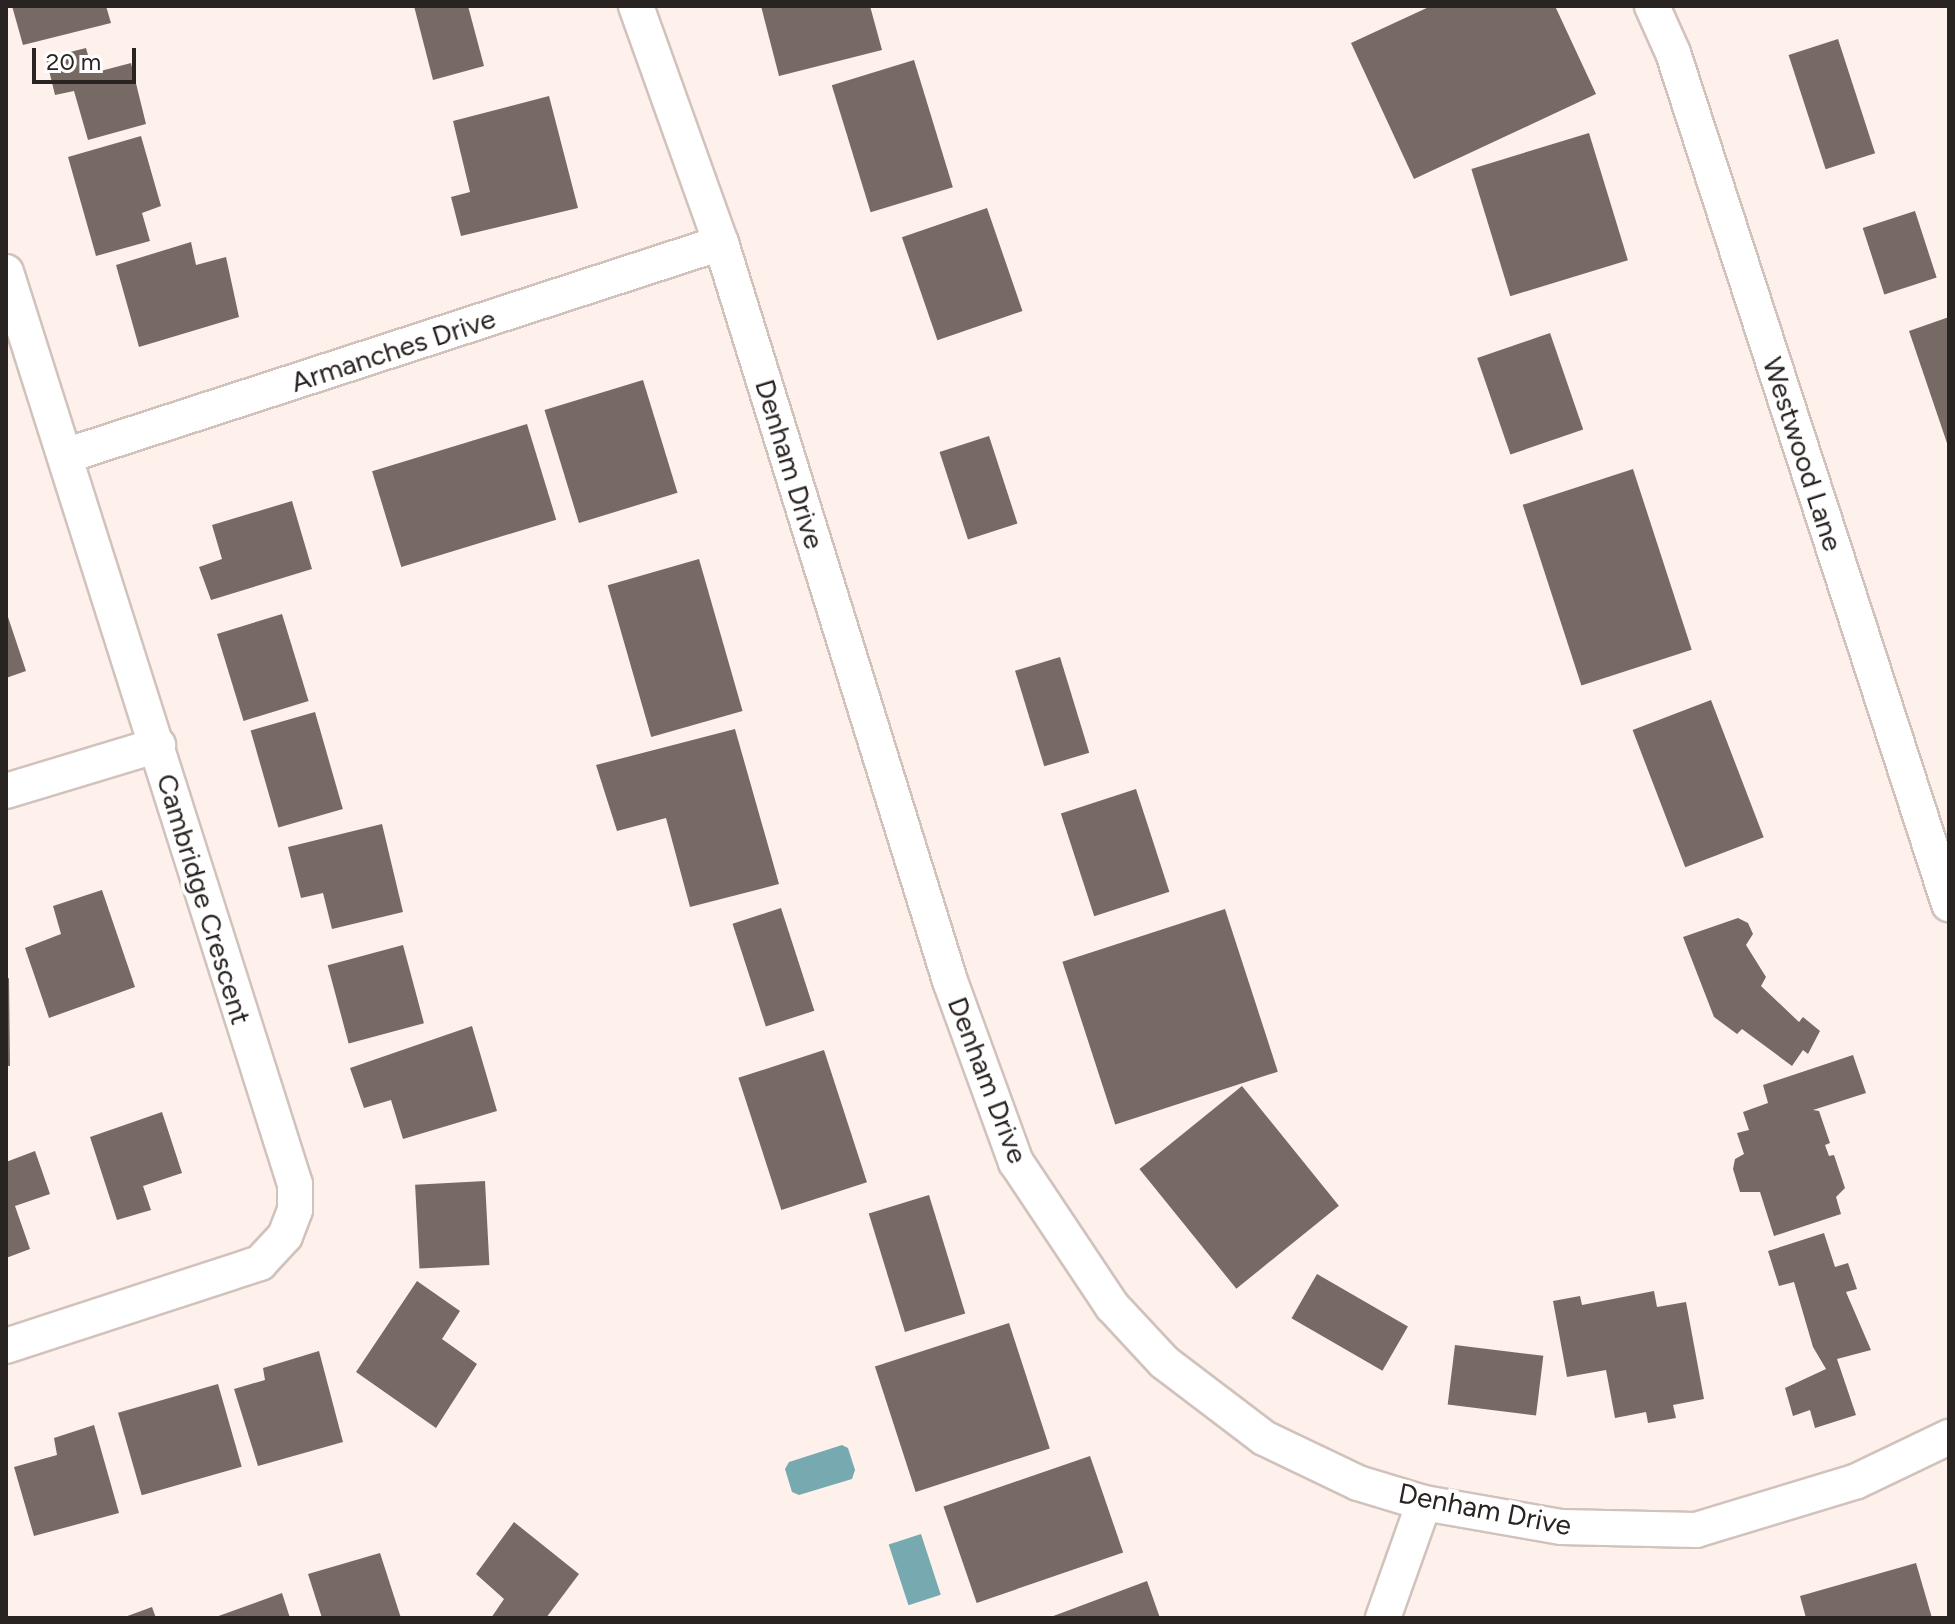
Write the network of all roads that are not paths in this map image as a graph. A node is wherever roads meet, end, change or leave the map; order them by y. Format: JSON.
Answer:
{"nodes":[{"id":1,"x":636,"y":6,"type":"edge"},
{"id":2,"x":1652,"y":6,"type":"edge"},
{"id":3,"x":721,"y":243,"type":"junction"},
{"id":4,"x":6,"y":272,"type":"edge"},
{"id":5,"x":65,"y":456,"type":"junction"},
{"id":6,"x":158,"y":745,"type":"junction"},
{"id":7,"x":6,"y":791,"type":"edge"},
{"id":8,"x":1949,"y":904,"type":"edge"},
{"id":9,"x":6,"y":1346,"type":"edge"},
{"id":10,"x":1949,"y":1437,"type":"edge"},
{"id":11,"x":1424,"y":1503,"type":"junction"},
{"id":12,"x":1383,"y":1618,"type":"edge"}],
"edges":[{"from":1,"to":3,"type":"street","name":"Denham Drive"},
{"from":2,"to":8,"type":"street","name":"Westwood Lane"},
{"from":3,"to":5,"type":"street","name":"Armanches Drive"},
{"from":3,"to":11,"type":"street","name":"Denham Drive"},
{"from":4,"to":5,"type":"street","name":"Cambridge Crescent"},
{"from":5,"to":6,"type":"street","name":"Cambridge Crescent"},
{"from":6,"to":7,"type":"street"},
{"from":6,"to":9,"type":"street","name":"Cambridge Crescent"},
{"from":10,"to":11,"type":"street","name":"Denham Drive"},
{"from":11,"to":12,"type":"street"}]}
